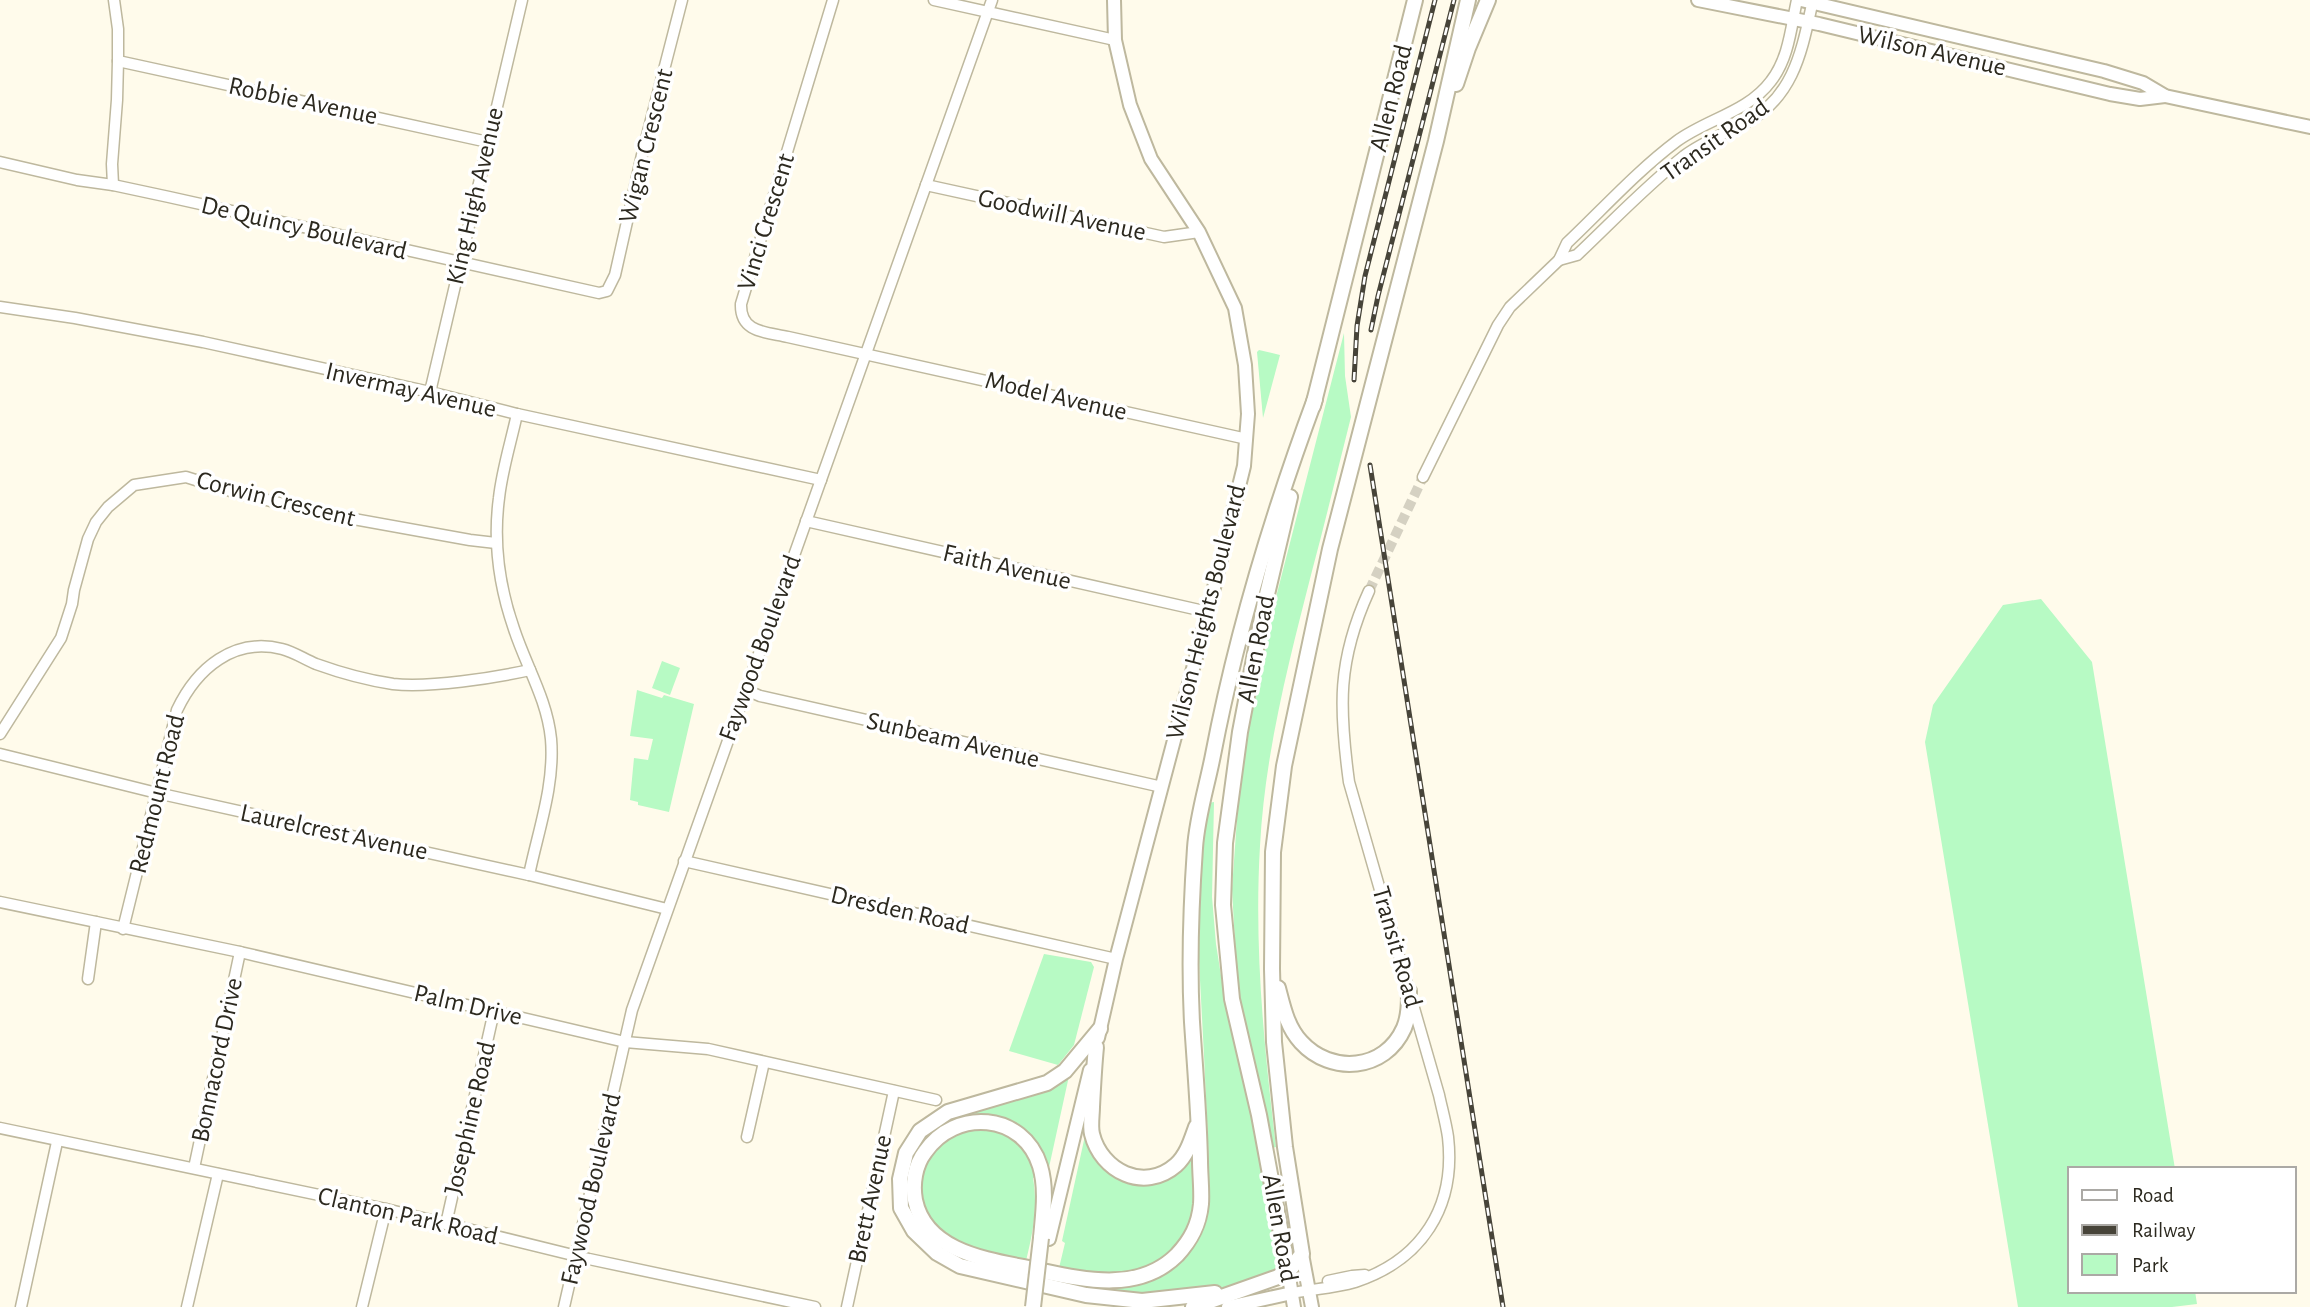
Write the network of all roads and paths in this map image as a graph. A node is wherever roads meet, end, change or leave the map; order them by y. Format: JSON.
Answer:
{"nodes":[{"id":1,"x":114,"y":0,"type":"edge"},
{"id":2,"x":523,"y":0,"type":"edge"},
{"id":3,"x":682,"y":0,"type":"edge"},
{"id":4,"x":833,"y":0,"type":"edge"},
{"id":5,"x":934,"y":0,"type":"edge"},
{"id":6,"x":992,"y":0,"type":"edge"},
{"id":7,"x":1114,"y":0,"type":"edge"},
{"id":8,"x":1415,"y":0,"type":"edge"},
{"id":9,"x":1468,"y":0,"type":"edge"},
{"id":10,"x":1488,"y":0,"type":"edge"},
{"id":11,"x":1698,"y":0,"type":"edge"},
{"id":12,"x":1806,"y":1,"type":"edge"},
{"id":13,"x":988,"y":12,"type":"junction"},
{"id":14,"x":1793,"y":20,"type":"junction"},
{"id":15,"x":1808,"y":23,"type":"junction"},
{"id":16,"x":1115,"y":40,"type":"junction"},
{"id":17,"x":118,"y":61,"type":"junction"},
{"id":18,"x":2104,"y":71,"type":"junction"},
{"id":19,"x":2100,"y":91,"type":"junction"},
{"id":20,"x":2165,"y":96,"type":"junction"},
{"id":21,"x":2310,"y":127,"type":"edge"},
{"id":22,"x":1436,"y":141,"type":"junction"},
{"id":23,"x":488,"y":142,"type":"junction"},
{"id":24,"x":0,"y":162,"type":"edge"},
{"id":25,"x":926,"y":184,"type":"junction"},
{"id":26,"x":113,"y":185,"type":"junction"},
{"id":27,"x":1199,"y":232,"type":"junction"},
{"id":28,"x":1559,"y":260,"type":"junction"},
{"id":29,"x":459,"y":263,"type":"junction"},
{"id":30,"x":607,"y":291,"type":"joint"},
{"id":31,"x":0,"y":307,"type":"edge"},
{"id":32,"x":866,"y":354,"type":"junction"},
{"id":33,"x":430,"y":392,"type":"junction"},
{"id":34,"x":1315,"y":399,"type":"junction"},
{"id":35,"x":517,"y":414,"type":"junction"},
{"id":36,"x":1247,"y":439,"type":"junction"},
{"id":37,"x":1423,"y":477,"type":"tunnel mouth"},
{"id":38,"x":821,"y":480,"type":"junction"},
{"id":39,"x":806,"y":521,"type":"junction"},
{"id":40,"x":496,"y":543,"type":"junction"},
{"id":41,"x":1369,"y":591,"type":"tunnel mouth"},
{"id":42,"x":1208,"y":612,"type":"junction"},
{"id":43,"x":530,"y":670,"type":"junction"},
{"id":44,"x":746,"y":690,"type":"junction"},
{"id":45,"x":0,"y":734,"type":"edge"},
{"id":46,"x":0,"y":754,"type":"edge"},
{"id":47,"x":1161,"y":787,"type":"junction"},
{"id":48,"x":157,"y":793,"type":"junction"},
{"id":49,"x":684,"y":862,"type":"junction"},
{"id":50,"x":529,"y":875,"type":"junction"},
{"id":51,"x":0,"y":902,"type":"edge"},
{"id":52,"x":667,"y":909,"type":"junction"},
{"id":53,"x":96,"y":922,"type":"junction"},
{"id":54,"x":123,"y":929,"type":"junction"},
{"id":55,"x":240,"y":952,"type":"junction"},
{"id":56,"x":1116,"y":959,"type":"junction"},
{"id":57,"x":1272,"y":970,"type":"junction"},
{"id":58,"x":88,"y":979,"type":"dead end"},
{"id":59,"x":1409,"y":991,"type":"junction"},
{"id":60,"x":494,"y":1011,"type":"junction"},
{"id":61,"x":1100,"y":1029,"type":"junction"},
{"id":62,"x":625,"y":1042,"type":"junction"},
{"id":63,"x":1096,"y":1046,"type":"junction"},
{"id":64,"x":764,"y":1062,"type":"junction"},
{"id":65,"x":894,"y":1091,"type":"junction"},
{"id":66,"x":936,"y":1100,"type":"dead end"},
{"id":67,"x":1200,"y":1120,"type":"junction"},
{"id":68,"x":0,"y":1128,"type":"edge"},
{"id":69,"x":747,"y":1137,"type":"dead end"},
{"id":70,"x":57,"y":1142,"type":"junction"},
{"id":71,"x":194,"y":1168,"type":"junction"},
{"id":72,"x":218,"y":1174,"type":"junction"},
{"id":73,"x":386,"y":1209,"type":"junction"},
{"id":74,"x":446,"y":1224,"type":"junction"},
{"id":75,"x":1045,"y":1239,"type":"junction"},
{"id":76,"x":1301,"y":1254,"type":"junction"},
{"id":77,"x":576,"y":1256,"type":"junction"},
{"id":78,"x":1288,"y":1271,"type":"junction"},
{"id":79,"x":1242,"y":1290,"type":"junction"},
{"id":80,"x":1309,"y":1290,"type":"junction"},
{"id":81,"x":1292,"y":1293,"type":"junction"},
{"id":82,"x":21,"y":1307,"type":"edge"},
{"id":83,"x":187,"y":1307,"type":"edge"},
{"id":84,"x":362,"y":1307,"type":"edge"},
{"id":85,"x":564,"y":1307,"type":"edge"},
{"id":86,"x":815,"y":1307,"type":"edge"},
{"id":87,"x":847,"y":1307,"type":"edge"},
{"id":88,"x":1033,"y":1307,"type":"edge"},
{"id":89,"x":1193,"y":1307,"type":"edge"},
{"id":90,"x":1228,"y":1307,"type":"edge"},
{"id":91,"x":1294,"y":1307,"type":"edge"},
{"id":92,"x":1312,"y":1307,"type":"edge"}],
"edges":[{"from":1,"to":17,"type":"street"},
{"from":2,"to":23,"type":"street","name":"King High Avenue"},
{"from":3,"to":30,"type":"street","name":"Wigan Crescent"},
{"from":4,"to":32,"type":"street","name":"Vinci Crescent"},
{"from":5,"to":13,"type":"street"},
{"from":6,"to":13,"type":"street","name":"Faywood Boulevard"},
{"from":7,"to":16,"type":"main road","name":"Wilson Heights Boulevard"},
{"from":8,"to":34,"type":"highway","name":"Allen Road"},
{"from":9,"to":22,"type":"highway","name":"Allen Road"},
{"from":10,"to":22,"type":"highway"},
{"from":11,"to":14,"type":"main road","name":"Wilson Avenue"},
{"from":12,"to":14,"type":"street","name":"Transit Road"},
{"from":12,"to":15,"type":"street","name":"Transit Road"},
{"from":12,"to":18,"type":"main road","name":"Wilson Avenue"},
{"from":13,"to":16,"type":"street"},
{"from":13,"to":25,"type":"street","name":"Faywood Boulevard"},
{"from":14,"to":15,"type":"main road","name":"Wilson Avenue"},
{"from":14,"to":28,"type":"street","name":"Transit Road"},
{"from":15,"to":19,"type":"main road","name":"Wilson Avenue"},
{"from":15,"to":28,"type":"street","name":"Transit Road"},
{"from":16,"to":27,"type":"main road","name":"Wilson Heights Boulevard"},
{"from":17,"to":23,"type":"street","name":"Robbie Avenue"},
{"from":17,"to":26,"type":"street"},
{"from":18,"to":19,"type":"main road"},
{"from":18,"to":20,"type":"main road","name":"Wilson Avenue"},
{"from":19,"to":20,"type":"main road","name":"Wilson Avenue"},
{"from":20,"to":21,"type":"main road","name":"Wilson Avenue"},
{"from":22,"to":57,"type":"highway","name":"Allen Road"},
{"from":23,"to":29,"type":"street","name":"King High Avenue"},
{"from":24,"to":26,"type":"street","name":"De Quincy Boulevard"},
{"from":25,"to":27,"type":"street","name":"Goodwill Avenue"},
{"from":25,"to":32,"type":"street","name":"Faywood Boulevard"},
{"from":26,"to":29,"type":"street","name":"De Quincy Boulevard"},
{"from":27,"to":36,"type":"main road","name":"Wilson Heights Boulevard"},
{"from":28,"to":37,"type":"street","name":"Transit Road"},
{"from":29,"to":30,"type":"street","name":"De Quincy Boulevard"},
{"from":29,"to":33,"type":"street","name":"King High Avenue"},
{"from":31,"to":33,"type":"street","name":"Invermay Avenue"},
{"from":32,"to":36,"type":"street","name":"Model Avenue"},
{"from":32,"to":38,"type":"street","name":"Faywood Boulevard"},
{"from":33,"to":35,"type":"street","name":"Invermay Avenue"},
{"from":34,"to":67,"type":"highway"},
{"from":34,"to":78,"type":"highway","name":"Allen Road"},
{"from":35,"to":38,"type":"street","name":"Invermay Avenue"},
{"from":35,"to":40,"type":"street"},
{"from":36,"to":42,"type":"main road","name":"Wilson Heights Boulevard"},
{"from":38,"to":39,"type":"street","name":"Faywood Boulevard"},
{"from":39,"to":42,"type":"street","name":"Faith Avenue"},
{"from":39,"to":44,"type":"street","name":"Faywood Boulevard"},
{"from":40,"to":43,"type":"street"},
{"from":40,"to":45,"type":"street","name":"Corwin Crescent"},
{"from":41,"to":59,"type":"street","name":"Transit Road"},
{"from":42,"to":47,"type":"main road","name":"Wilson Heights Boulevard"},
{"from":43,"to":48,"type":"street","name":"Redmount Road"},
{"from":43,"to":50,"type":"street"},
{"from":44,"to":47,"type":"street","name":"Sunbeam Avenue"},
{"from":44,"to":49,"type":"street","name":"Faywood Boulevard"},
{"from":46,"to":48,"type":"street","name":"Laurelcrest Avenue"},
{"from":47,"to":56,"type":"main road","name":"Wilson Heights Boulevard"},
{"from":48,"to":50,"type":"street","name":"Laurelcrest Avenue"},
{"from":48,"to":54,"type":"street","name":"Redmount Road"},
{"from":49,"to":52,"type":"street","name":"Faywood Boulevard"},
{"from":49,"to":56,"type":"street","name":"Dresden Road"},
{"from":50,"to":52,"type":"street","name":"Laurelcrest Avenue"},
{"from":51,"to":53,"type":"street","name":"Palm Drive"},
{"from":52,"to":62,"type":"street","name":"Faywood Boulevard"},
{"from":53,"to":54,"type":"street","name":"Palm Drive"},
{"from":53,"to":58,"type":"street"},
{"from":54,"to":55,"type":"street","name":"Palm Drive"},
{"from":55,"to":60,"type":"street","name":"Palm Drive"},
{"from":55,"to":71,"type":"street","name":"Bonnacord Drive"},
{"from":56,"to":61,"type":"main road","name":"Wilson Heights Boulevard"},
{"from":57,"to":59,"type":"highway"},
{"from":57,"to":76,"type":"highway","name":"Allen Road"},
{"from":59,"to":80,"type":"street","name":"Transit Road"},
{"from":60,"to":62,"type":"street","name":"Palm Drive"},
{"from":60,"to":74,"type":"street","name":"Josephine Road"},
{"from":61,"to":63,"type":"main road","name":"Wilson Heights Boulevard"},
{"from":61,"to":79,"type":"highway"},
{"from":62,"to":64,"type":"street","name":"Palm Drive"},
{"from":62,"to":77,"type":"street","name":"Faywood Boulevard"},
{"from":63,"to":67,"type":"highway"},
{"from":63,"to":75,"type":"main road","name":"Wilson Heights Boulevard"},
{"from":64,"to":65,"type":"street","name":"Palm Drive"},
{"from":64,"to":69,"type":"street"},
{"from":65,"to":66,"type":"street","name":"Palm Drive"},
{"from":65,"to":87,"type":"street","name":"Brett Avenue"},
{"from":67,"to":75,"type":"highway"},
{"from":68,"to":70,"type":"street","name":"Clanton Park Road"},
{"from":70,"to":71,"type":"street","name":"Clanton Park Road"},
{"from":70,"to":82,"type":"street"},
{"from":71,"to":72,"type":"street","name":"Clanton Park Road"},
{"from":72,"to":73,"type":"street","name":"Clanton Park Road"},
{"from":72,"to":83,"type":"street"},
{"from":73,"to":74,"type":"street","name":"Clanton Park Road"},
{"from":73,"to":84,"type":"street"},
{"from":74,"to":77,"type":"street","name":"Clanton Park Road"},
{"from":75,"to":88,"type":"highway","bridge":true},
{"from":76,"to":78,"type":"highway"},
{"from":76,"to":80,"type":"main road","name":"Allen Road"},
{"from":77,"to":85,"type":"street","name":"Faywood Boulevard"},
{"from":77,"to":86,"type":"street","name":"Clanton Park Road"},
{"from":78,"to":79,"type":"highway"},
{"from":78,"to":81,"type":"main road","name":"Allen Road"},
{"from":79,"to":89,"type":"highway"},
{"from":80,"to":81,"type":"street","name":"Transit Road"},
{"from":80,"to":92,"type":"main road","name":"Allen Road"},
{"from":81,"to":90,"type":"main road"},
{"from":81,"to":91,"type":"main road","name":"Allen Road"}]}
